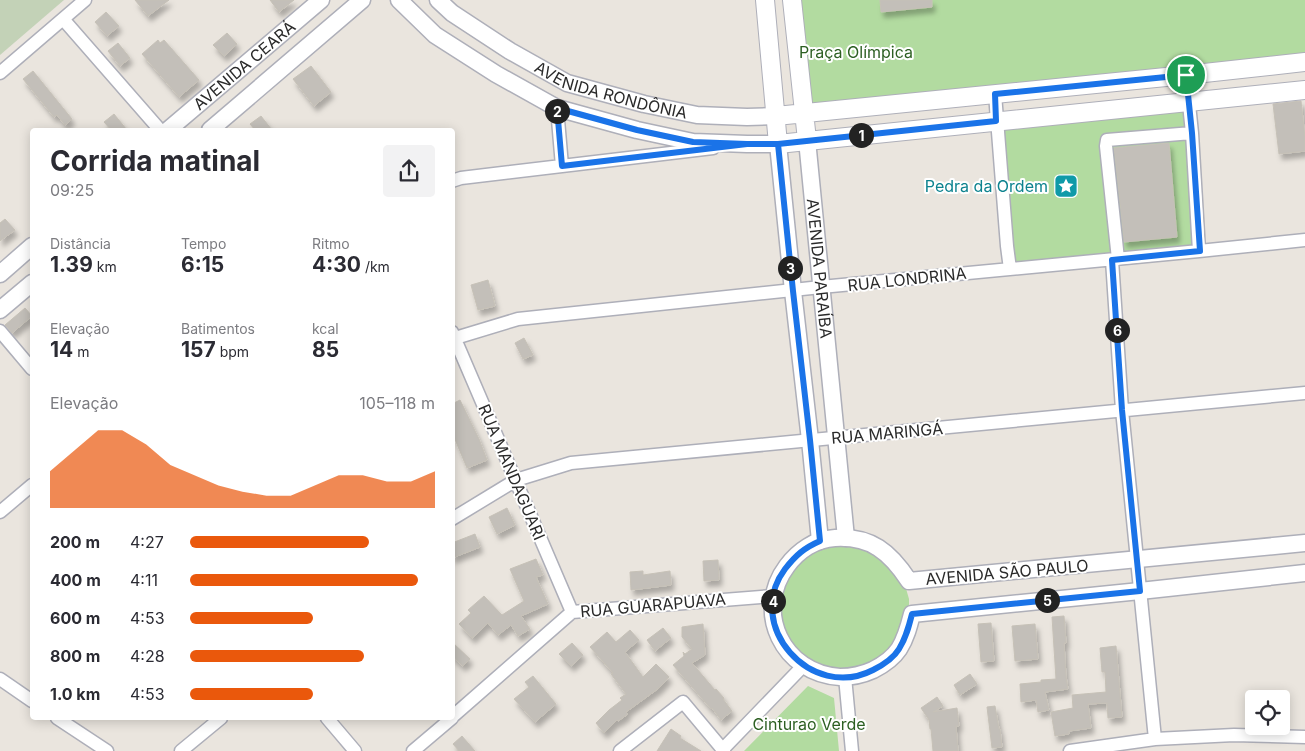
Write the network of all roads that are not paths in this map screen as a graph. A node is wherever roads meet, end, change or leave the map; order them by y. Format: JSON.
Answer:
{"nodes":[{"id":1,"x":85,"y":0,"type":"edge"},
{"id":2,"x":320,"y":0,"type":"edge"},
{"id":3,"x":362,"y":0,"type":"edge"},
{"id":4,"x":399,"y":0,"type":"edge"},
{"id":5,"x":438,"y":0,"type":"edge"},
{"id":6,"x":765,"y":0,"type":"edge"},
{"id":7,"x":792,"y":0,"type":"edge"},
{"id":8,"x":63,"y":18,"type":"junction"},
{"id":9,"x":1305,"y":62,"type":"edge"},
{"id":10,"x":0,"y":73,"type":"edge"},
{"id":11,"x":1186,"y":75,"type":"junction"},
{"id":12,"x":1305,"y":90,"type":"edge"},
{"id":13,"x":995,"y":94,"type":"junction"},
{"id":14,"x":1188,"y":102,"type":"junction"},
{"id":15,"x":557,"y":108,"type":"junction"},
{"id":16,"x":804,"y":114,"type":"junction"},
{"id":17,"x":776,"y":116,"type":"junction"},
{"id":18,"x":996,"y":121,"type":"junction"},
{"id":19,"x":158,"y":128,"type":"edge"},
{"id":20,"x":170,"y":128,"type":"edge"},
{"id":21,"x":212,"y":128,"type":"edge"},
{"id":22,"x":1192,"y":133,"type":"junction"},
{"id":23,"x":807,"y":140,"type":"junction"},
{"id":24,"x":747,"y":144,"type":"junction"},
{"id":25,"x":778,"y":144,"type":"junction"},
{"id":26,"x":562,"y":166,"type":"junction"},
{"id":27,"x":455,"y":180,"type":"edge"},
{"id":28,"x":1305,"y":240,"type":"edge"},
{"id":29,"x":30,"y":248,"type":"edge"},
{"id":30,"x":1200,"y":251,"type":"junction"},
{"id":31,"x":1115,"y":259,"type":"junction"},
{"id":32,"x":1010,"y":269,"type":"junction"},
{"id":33,"x":0,"y":274,"type":"edge"},
{"id":34,"x":30,"y":284,"type":"edge"},
{"id":35,"x":821,"y":288,"type":"junction"},
{"id":36,"x":793,"y":291,"type":"junction"},
{"id":37,"x":0,"y":310,"type":"edge"},
{"id":38,"x":0,"y":330,"type":"edge"},
{"id":39,"x":455,"y":335,"type":"edge"},
{"id":40,"x":455,"y":341,"type":"edge"},
{"id":41,"x":30,"y":367,"type":"edge"},
{"id":42,"x":1305,"y":393,"type":"edge"},
{"id":43,"x":1122,"y":410,"type":"junction"},
{"id":44,"x":836,"y":438,"type":"junction"},
{"id":45,"x":810,"y":440,"type":"junction"},
{"id":46,"x":516,"y":480,"type":"junction"},
{"id":47,"x":30,"y":487,"type":"edge"},
{"id":48,"x":0,"y":512,"type":"edge"},
{"id":49,"x":455,"y":517,"type":"edge"},
{"id":50,"x":846,"y":538,"type":"junction"},
{"id":51,"x":820,"y":541,"type":"junction"},
{"id":52,"x":1305,"y":544,"type":"edge"},
{"id":53,"x":1137,"y":560,"type":"junction"},
{"id":54,"x":1305,"y":573,"type":"edge"},
{"id":55,"x":1140,"y":591,"type":"junction"},
{"id":56,"x":773,"y":596,"type":"junction"},
{"id":57,"x":572,"y":612,"type":"junction"},
{"id":58,"x":804,"y":665,"type":"junction"},
{"id":59,"x":845,"y":677,"type":"junction"},
{"id":60,"x":0,"y":679,"type":"edge"},
{"id":61,"x":30,"y":700,"type":"edge"},
{"id":62,"x":455,"y":714,"type":"edge"},
{"id":63,"x":60,"y":720,"type":"edge"},
{"id":64,"x":219,"y":720,"type":"edge"},
{"id":65,"x":329,"y":720,"type":"edge"},
{"id":66,"x":449,"y":720,"type":"edge"},
{"id":67,"x":1305,"y":738,"type":"edge"},
{"id":68,"x":1155,"y":740,"type":"junction"},
{"id":69,"x":723,"y":750,"type":"edge"},
{"id":70,"x":107,"y":751,"type":"edge"},
{"id":71,"x":181,"y":751,"type":"edge"},
{"id":72,"x":355,"y":751,"type":"edge"},
{"id":73,"x":413,"y":751,"type":"edge"},
{"id":74,"x":620,"y":751,"type":"edge"},
{"id":75,"x":852,"y":751,"type":"edge"},
{"id":76,"x":1070,"y":751,"type":"edge"}],
"edges":[{"from":1,"to":8,"type":"street"},
{"from":2,"to":20,"type":"street","name":"AVENIDA CEARÁ"},
{"from":3,"to":21,"type":"street","name":"AVENIDA CEARÁ"},
{"from":4,"to":15,"type":"street","name":"AVENIDA RONDÔNIA"},
{"from":5,"to":17,"type":"street","name":"AVENIDA RONDÔNIA"},
{"from":6,"to":17,"type":"main road","name":"AVENIDA PARAÍBA"},
{"from":7,"to":16,"type":"main road","name":"AVENIDA PARAÍBA"},
{"from":8,"to":10,"type":"street"},
{"from":8,"to":19,"type":"street"},
{"from":9,"to":11,"type":"main road","name":"AVENIDA RONDÔNIA"},
{"from":11,"to":13,"type":"main road","name":"AVENIDA RONDÔNIA"},
{"from":11,"to":14,"type":"street"},
{"from":12,"to":14,"type":"main road","name":"AVENIDA RONDÔNIA"},
{"from":13,"to":16,"type":"main road","name":"AVENIDA RONDÔNIA"},
{"from":13,"to":18,"type":"street"},
{"from":14,"to":18,"type":"main road","name":"AVENIDA RONDÔNIA"},
{"from":14,"to":22,"type":"street"},
{"from":15,"to":24,"type":"street","name":"AVENIDA RONDÔNIA"},
{"from":15,"to":26,"type":"street"},
{"from":16,"to":17,"type":"main road","name":"AVENIDA RONDÔNIA"},
{"from":16,"to":23,"type":"main road","name":"AVENIDA PARAÍBA"},
{"from":17,"to":25,"type":"main road","name":"AVENIDA PARAÍBA"},
{"from":18,"to":23,"type":"main road","name":"AVENIDA RONDÔNIA"},
{"from":18,"to":32,"type":"street"},
{"from":22,"to":30,"type":"street"},
{"from":22,"to":31,"type":"street"},
{"from":23,"to":25,"type":"main road","name":"AVENIDA RONDÔNIA"},
{"from":23,"to":35,"type":"street","name":"AVENIDA PARAÍBA"},
{"from":24,"to":25,"type":"street","name":"AVENIDA RONDÔNIA"},
{"from":24,"to":26,"type":"street"},
{"from":25,"to":36,"type":"street","name":"AVENIDA PARAÍBA"},
{"from":26,"to":27,"type":"street"},
{"from":28,"to":30,"type":"street","name":"RUA LONDRINA"},
{"from":29,"to":33,"type":"street"},
{"from":30,"to":31,"type":"street","name":"RUA LONDRINA"},
{"from":31,"to":32,"type":"street","name":"RUA LONDRINA"},
{"from":31,"to":43,"type":"street"},
{"from":32,"to":35,"type":"street","name":"RUA LONDRINA"},
{"from":34,"to":37,"type":"street"},
{"from":35,"to":36,"type":"street","name":"RUA LONDRINA"},
{"from":35,"to":44,"type":"street","name":"AVENIDA PARAÍBA"},
{"from":36,"to":39,"type":"street","name":"RUA LONDRINA"},
{"from":36,"to":45,"type":"street","name":"AVENIDA PARAÍBA"},
{"from":38,"to":41,"type":"street"},
{"from":40,"to":46,"type":"street","name":"RUA MANDAGUARI"},
{"from":42,"to":43,"type":"street","name":"RUA MARINGÁ"},
{"from":43,"to":44,"type":"street","name":"RUA MARINGÁ"},
{"from":43,"to":53,"type":"street"},
{"from":44,"to":45,"type":"street","name":"RUA MARINGÁ"},
{"from":44,"to":50,"type":"street","name":"AVENIDA PARAÍBA"},
{"from":45,"to":46,"type":"street","name":"RUA MARINGÁ"},
{"from":45,"to":51,"type":"street","name":"AVENIDA PARAÍBA"},
{"from":46,"to":49,"type":"street","name":"RUA MARINGÁ"},
{"from":46,"to":57,"type":"street","name":"RUA MANDAGUARI"},
{"from":47,"to":48,"type":"street"},
{"from":50,"to":51,"type":"street","name":"AVENIDA SÃO PAULO"},
{"from":50,"to":53,"type":"street","name":"AVENIDA SÃO PAULO"},
{"from":51,"to":56,"type":"street","name":"AVENIDA SÃO PAULO"},
{"from":52,"to":53,"type":"street","name":"AVENIDA SÃO PAULO"},
{"from":53,"to":55,"type":"street"},
{"from":54,"to":55,"type":"street","name":"AVENIDA SÃO PAULO"},
{"from":55,"to":59,"type":"street","name":"AVENIDA SÃO PAULO"},
{"from":55,"to":68,"type":"street"},
{"from":56,"to":57,"type":"street","name":"RUA GUARAPUAVA"},
{"from":56,"to":58,"type":"street","name":"AVENIDA SÃO PAULO"},
{"from":57,"to":62,"type":"street","name":"RUA GUARAPUAVA"},
{"from":58,"to":59,"type":"street","name":"AVENIDA SÃO PAULO"},
{"from":58,"to":69,"type":"street"},
{"from":59,"to":75,"type":"street"},
{"from":60,"to":61,"type":"street"},
{"from":63,"to":70,"type":"street"},
{"from":64,"to":71,"type":"street"},
{"from":65,"to":72,"type":"street"},
{"from":66,"to":73,"type":"street","name":"RUA GUARAPUAVA"},
{"from":67,"to":68,"type":"street"},
{"from":68,"to":76,"type":"street"},
{"from":69,"to":74,"type":"street"}]}
